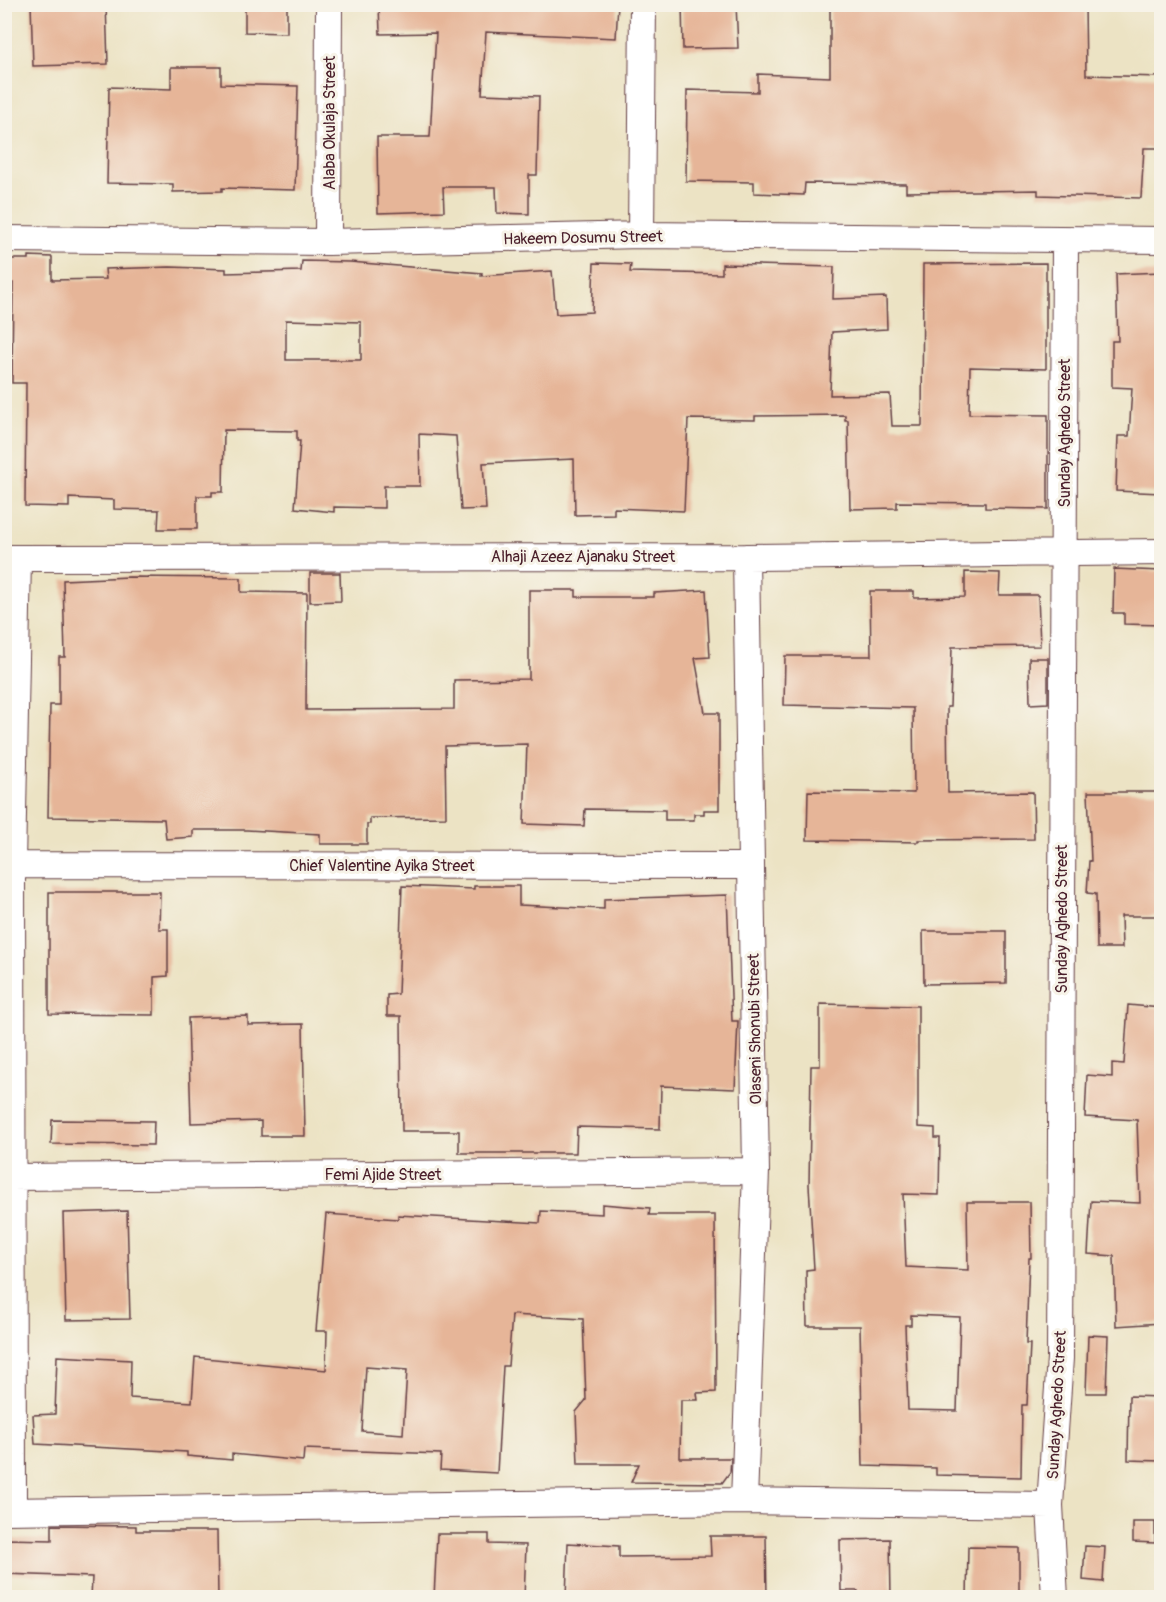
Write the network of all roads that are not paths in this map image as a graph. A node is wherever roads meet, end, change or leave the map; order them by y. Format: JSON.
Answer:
{"nodes":[{"id":1,"x":329,"y":4,"type":"edge"},
{"id":2,"x":643,"y":4,"type":"edge"},
{"id":3,"x":641,"y":235,"type":"junction"},
{"id":4,"x":4,"y":239,"type":"edge"},
{"id":5,"x":1065,"y":240,"type":"junction"},
{"id":6,"x":1161,"y":240,"type":"edge"},
{"id":7,"x":328,"y":242,"type":"junction"},
{"id":8,"x":1063,"y":551,"type":"junction"},
{"id":9,"x":1161,"y":552,"type":"edge"},
{"id":10,"x":746,"y":556,"type":"junction"},
{"id":11,"x":11,"y":558,"type":"edge"},
{"id":12,"x":12,"y":865,"type":"junction"},
{"id":13,"x":751,"y":866,"type":"junction"},
{"id":14,"x":756,"y":1171,"type":"junction"},
{"id":15,"x":11,"y":1177,"type":"junction"},
{"id":16,"x":744,"y":1501,"type":"junction"},
{"id":17,"x":1050,"y":1505,"type":"junction"},
{"id":18,"x":9,"y":1511,"type":"edge"},
{"id":19,"x":1055,"y":1598,"type":"edge"}],
"edges":[{"from":1,"to":7,"type":"street","name":"Alaba Okulaja Street"},
{"from":2,"to":3,"type":"street"},
{"from":3,"to":5,"type":"street","name":"Hakeem Dosumu Street"},
{"from":3,"to":7,"type":"street","name":"Hakeem Dosumu Street"},
{"from":4,"to":7,"type":"street","name":"Hakeem Dosumu Street"},
{"from":5,"to":6,"type":"street","name":"Hakeem Dosumu Street"},
{"from":5,"to":8,"type":"street","name":"Sunday Aghedo Street"},
{"from":8,"to":9,"type":"street","name":"Alhaji Azeez Ajanaku Street"},
{"from":8,"to":10,"type":"street","name":"Alhaji Azeez Ajanaku Street"},
{"from":8,"to":17,"type":"street","name":"Sunday Aghedo Street"},
{"from":10,"to":11,"type":"street","name":"Alhaji Azeez Ajanaku Street"},
{"from":10,"to":13,"type":"street","name":"Olaseni Shonubi Street"},
{"from":11,"to":12,"type":"street"},
{"from":12,"to":13,"type":"street","name":"Chief Valentine Ayika Street"},
{"from":12,"to":15,"type":"street"},
{"from":13,"to":14,"type":"street","name":"Olaseni Shonubi Street"},
{"from":14,"to":15,"type":"street","name":"Femi Ajide Street"},
{"from":14,"to":16,"type":"street","name":"Olaseni Shonubi Street"},
{"from":15,"to":18,"type":"street"},
{"from":16,"to":17,"type":"street"},
{"from":16,"to":18,"type":"street"},
{"from":17,"to":19,"type":"street","name":"Sunday Aghedo Street"}]}
